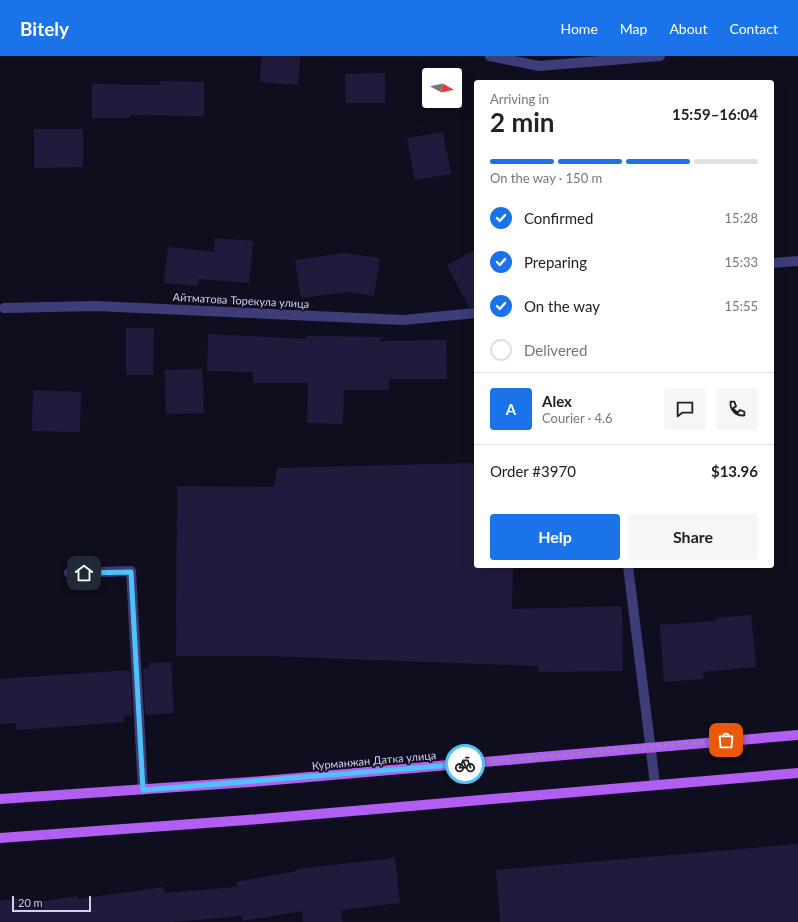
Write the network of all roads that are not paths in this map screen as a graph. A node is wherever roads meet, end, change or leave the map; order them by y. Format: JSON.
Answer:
{"nodes":[{"id":1,"x":490,"y":56,"type":"edge"},
{"id":2,"x":660,"y":56,"type":"edge"},
{"id":3,"x":798,"y":261,"type":"edge"},
{"id":4,"x":774,"y":263,"type":"edge"},
{"id":5,"x":4,"y":308,"type":"dead end"},
{"id":6,"x":474,"y":313,"type":"edge"},
{"id":7,"x":628,"y":568,"type":"edge"},
{"id":8,"x":69,"y":573,"type":"dead end"},
{"id":9,"x":798,"y":735,"type":"edge"},
{"id":10,"x":652,"y":748,"type":"junction"},
{"id":11,"x":798,"y":773,"type":"edge"},
{"id":12,"x":655,"y":784,"type":"junction"},
{"id":13,"x":143,"y":790,"type":"junction"},
{"id":14,"x":0,"y":799,"type":"edge"},
{"id":15,"x":0,"y":838,"type":"edge"}],
"edges":[{"from":1,"to":2,"type":"street"},
{"from":3,"to":4,"type":"street"},
{"from":5,"to":6,"type":"street","name":"Айтматова Торекула улица"},
{"from":7,"to":10,"type":"street"},
{"from":8,"to":13,"type":"street"},
{"from":9,"to":10,"type":"main road","name":"Курманжан Датка улица"},
{"from":10,"to":12,"type":"street"},
{"from":10,"to":13,"type":"main road","name":"Курманжан Датка улица"},
{"from":11,"to":12,"type":"main road"},
{"from":12,"to":15,"type":"main road"},
{"from":13,"to":14,"type":"main road","name":"Курманжан Датка улица"}]}
